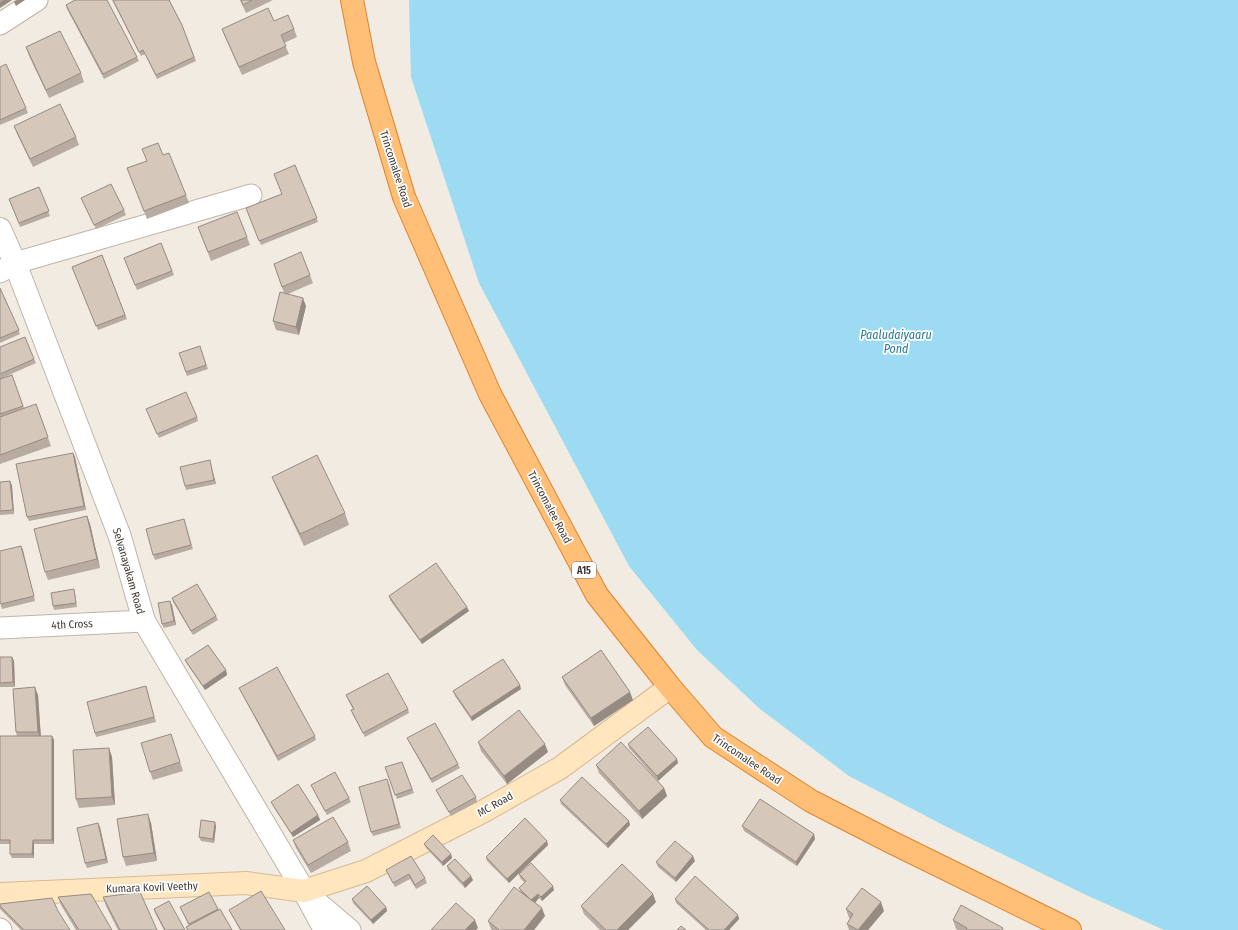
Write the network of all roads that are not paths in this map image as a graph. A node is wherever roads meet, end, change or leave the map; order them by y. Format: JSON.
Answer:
{"nodes":[{"id":1,"x":37,"y":0,"type":"edge"},
{"id":2,"x":352,"y":0,"type":"edge"},
{"id":3,"x":0,"y":24,"type":"edge"},
{"id":4,"x":252,"y":195,"type":"dead end"},
{"id":5,"x":0,"y":229,"type":"edge"},
{"id":6,"x":8,"y":268,"type":"edge"},
{"id":7,"x":144,"y":621,"type":"junction"},
{"id":8,"x":0,"y":628,"type":"edge"},
{"id":9,"x":670,"y":687,"type":"junction"},
{"id":10,"x":304,"y":891,"type":"junction"},
{"id":11,"x":0,"y":894,"type":"edge"},
{"id":12,"x":323,"y":927,"type":"edge"},
{"id":13,"x":350,"y":930,"type":"edge"},
{"id":14,"x":1070,"y":930,"type":"edge"}],
"edges":[{"from":1,"to":3,"type":"street"},
{"from":2,"to":9,"type":"highway","name":"Trincomalee Road","number":"A15"},
{"from":4,"to":6,"type":"street"},
{"from":5,"to":6,"type":"street","name":"Selvanayakam Road"},
{"from":6,"to":7,"type":"street","name":"Selvanayakam Road"},
{"from":7,"to":8,"type":"street","name":"4th Cross"},
{"from":7,"to":10,"type":"street","name":"Selvanayakam Road"},
{"from":9,"to":10,"type":"main road","name":"MC Road"},
{"from":9,"to":14,"type":"highway","name":"Trincomalee Road","number":"A15"},
{"from":10,"to":11,"type":"main road","name":"Kumara Kovil Veethy"},
{"from":10,"to":12,"type":"street","name":"Selvanayakam Road"},
{"from":10,"to":13,"type":"street","name":"Selvanayakam Road"}]}
